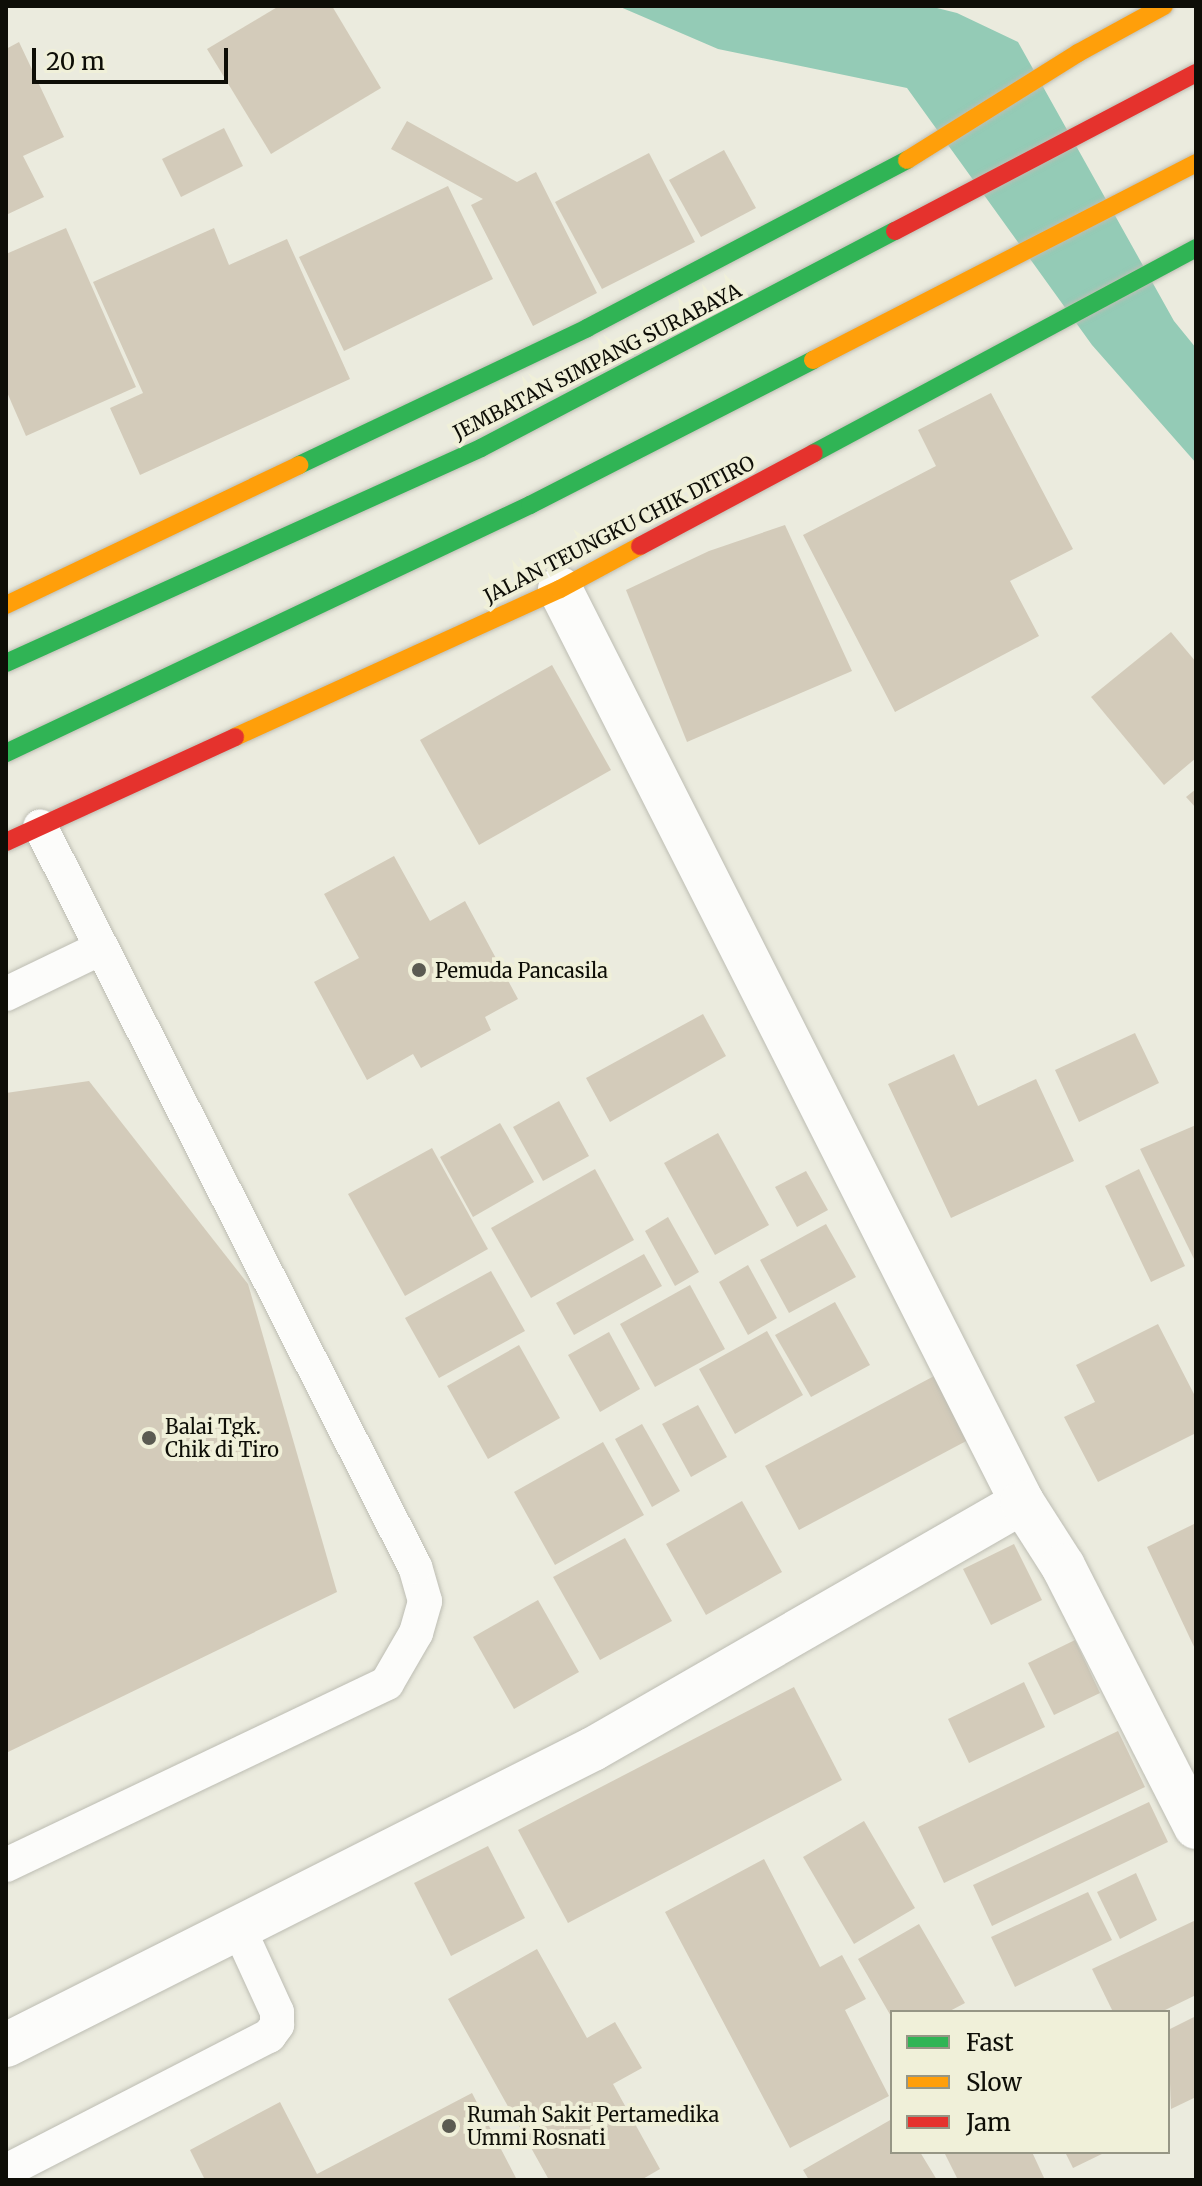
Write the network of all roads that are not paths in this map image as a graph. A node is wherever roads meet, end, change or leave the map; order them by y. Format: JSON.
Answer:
{"nodes":[{"id":1,"x":1164,"y":6,"type":"edge"},
{"id":2,"x":1196,"y":73,"type":"edge"},
{"id":3,"x":1196,"y":163,"type":"edge"},
{"id":4,"x":1196,"y":248,"type":"edge"},
{"id":5,"x":560,"y":589,"type":"junction"},
{"id":6,"x":6,"y":605,"type":"edge"},
{"id":7,"x":6,"y":663,"type":"edge"},
{"id":8,"x":6,"y":753,"type":"edge"},
{"id":9,"x":44,"y":833,"type":"junction"},
{"id":10,"x":6,"y":842,"type":"edge"},
{"id":11,"x":101,"y":948,"type":"junction"},
{"id":12,"x":6,"y":994,"type":"edge"},
{"id":13,"x":1022,"y":1502,"type":"junction"},
{"id":14,"x":1196,"y":1827,"type":"edge"},
{"id":15,"x":6,"y":1865,"type":"edge"},
{"id":16,"x":238,"y":1927,"type":"junction"},
{"id":17,"x":6,"y":2045,"type":"edge"},
{"id":18,"x":6,"y":2171,"type":"edge"}],
"edges":[{"from":1,"to":6,"type":"highway"},
{"from":2,"to":7,"type":"highway","name":"JEMBATAN SIMPANG SURABAYA"},
{"from":3,"to":8,"type":"highway"},
{"from":4,"to":5,"type":"highway","name":"JALAN TEUNGKU CHIK DITIRO"},
{"from":5,"to":9,"type":"highway","name":"JALAN TEUNGKU CHIK DITIRO"},
{"from":5,"to":13,"type":"street"},
{"from":9,"to":10,"type":"highway","name":"JALAN TEUNGKU CHIK DITIRO"},
{"from":9,"to":11,"type":"lane"},
{"from":11,"to":12,"type":"lane"},
{"from":11,"to":15,"type":"lane"},
{"from":13,"to":14,"type":"street"},
{"from":13,"to":16,"type":"street"},
{"from":16,"to":17,"type":"street"},
{"from":16,"to":18,"type":"lane"}]}
